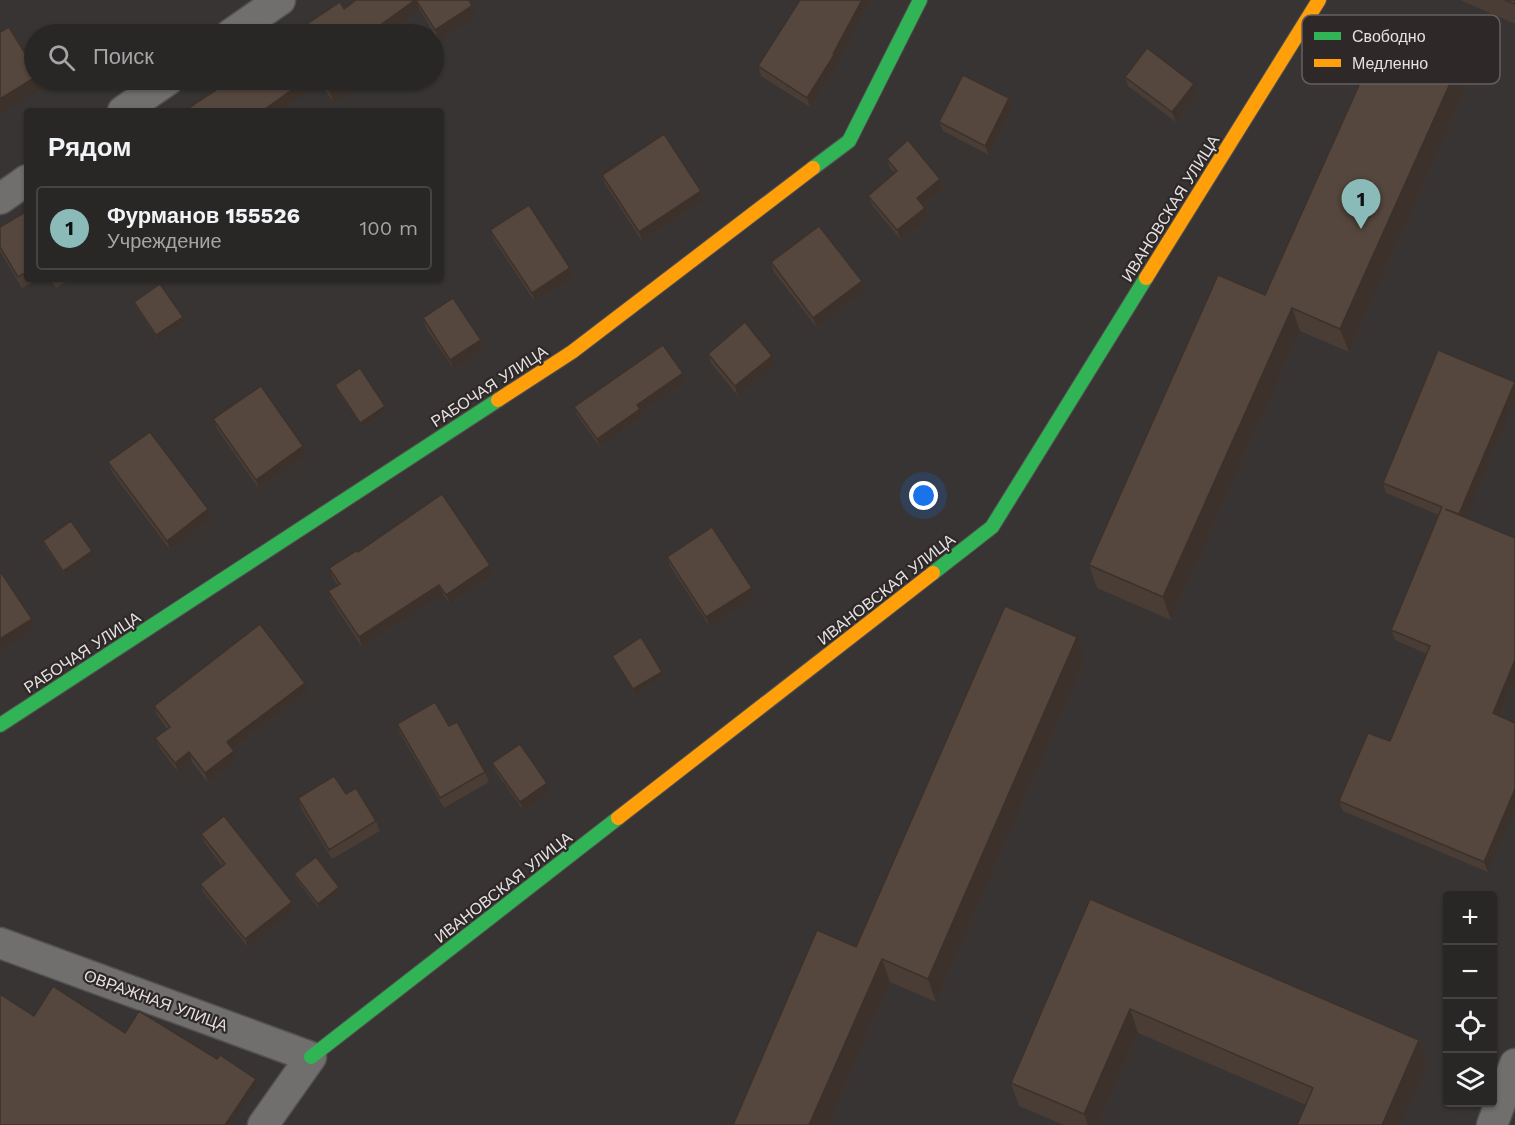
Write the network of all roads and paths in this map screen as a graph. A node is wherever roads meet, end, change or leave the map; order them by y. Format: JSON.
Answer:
{"nodes":[{"id":1,"x":280,"y":0,"type":"edge"},
{"id":2,"x":920,"y":0,"type":"edge"},
{"id":3,"x":1319,"y":0,"type":"edge"},
{"id":4,"x":1310,"y":15,"type":"edge"},
{"id":5,"x":245,"y":24,"type":"edge"},
{"id":6,"x":1302,"y":27,"type":"edge"},
{"id":7,"x":153,"y":90,"type":"edge"},
{"id":8,"x":127,"y":108,"type":"edge"},
{"id":9,"x":24,"y":182,"type":"edge"},
{"id":10,"x":0,"y":199,"type":"edge"},
{"id":11,"x":0,"y":725,"type":"edge"},
{"id":12,"x":0,"y":943,"type":"edge"},
{"id":13,"x":311,"y":1057,"type":"junction"},
{"id":14,"x":1515,"y":1064,"type":"edge"},
{"id":15,"x":263,"y":1125,"type":"edge"},
{"id":16,"x":1492,"y":1125,"type":"edge"}],
"edges":[{"from":1,"to":5,"type":"street"},
{"from":2,"to":11,"type":"street","name":"РАБОЧАЯ УЛИЦА"},
{"from":3,"to":4,"type":"street","name":"ИВАНОВСКАЯ УЛИЦА"},
{"from":6,"to":13,"type":"street","name":"ИВАНОВСКАЯ УЛИЦА"},
{"from":7,"to":8,"type":"street"},
{"from":9,"to":10,"type":"street"},
{"from":12,"to":13,"type":"street","name":"ОВРАЖНАЯ УЛИЦА"},
{"from":13,"to":15,"type":"street"},
{"from":14,"to":16,"type":"street"}]}
